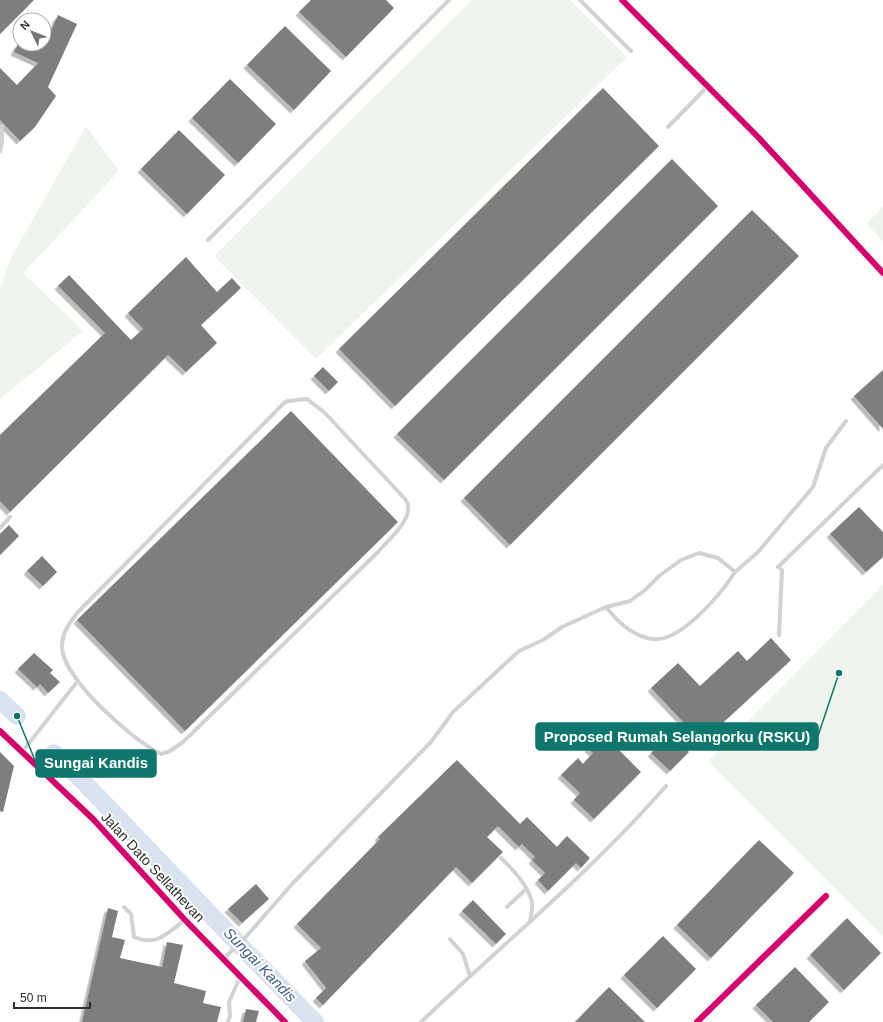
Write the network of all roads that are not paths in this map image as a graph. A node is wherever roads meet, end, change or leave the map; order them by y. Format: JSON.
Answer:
{"nodes":[{"id":1,"x":449,"y":0,"type":"edge"},
{"id":2,"x":580,"y":0,"type":"edge"},
{"id":3,"x":622,"y":0,"type":"edge"},
{"id":4,"x":631,"y":50,"type":"dead end"},
{"id":5,"x":707,"y":87,"type":"junction"},
{"id":6,"x":2,"y":126,"type":"dead end"},
{"id":7,"x":668,"y":127,"type":"dead end"},
{"id":8,"x":0,"y":150,"type":"edge"},
{"id":9,"x":208,"y":240,"type":"dead end"},
{"id":10,"x":883,"y":273,"type":"edge"},
{"id":11,"x":846,"y":421,"type":"dead end"},
{"id":12,"x":883,"y":465,"type":"edge"},
{"id":13,"x":10,"y":517,"type":"dead end"},
{"id":14,"x":0,"y":528,"type":"edge"},
{"id":15,"x":734,"y":572,"type":"junction"},
{"id":16,"x":606,"y":607,"type":"junction"},
{"id":17,"x":779,"y":635,"type":"dead end"},
{"id":18,"x":78,"y":682,"type":"junction"},
{"id":19,"x":0,"y":731,"type":"edge"},
{"id":20,"x":22,"y":752,"type":"junction"},
{"id":21,"x":666,"y":786,"type":"dead end"},
{"id":22,"x":501,"y":858,"type":"dead end"},
{"id":23,"x":526,"y":889,"type":"junction"},
{"id":24,"x":826,"y":896,"type":"dead end"},
{"id":25,"x":124,"y":907,"type":"dead end"},
{"id":26,"x":507,"y":907,"type":"dead end"},
{"id":27,"x":185,"y":920,"type":"junction"},
{"id":28,"x":530,"y":921,"type":"junction"},
{"id":29,"x":450,"y":939,"type":"dead end"},
{"id":30,"x":223,"y":960,"type":"junction"},
{"id":31,"x":470,"y":976,"type":"junction"},
{"id":32,"x":240,"y":977,"type":"junction"},
{"id":33,"x":228,"y":1022,"type":"edge"},
{"id":34,"x":285,"y":1022,"type":"edge"},
{"id":35,"x":421,"y":1022,"type":"edge"},
{"id":36,"x":697,"y":1022,"type":"edge"}],
"edges":[{"from":1,"to":9,"type":"lane"},
{"from":2,"to":4,"type":"lane"},
{"from":3,"to":5,"type":"street"},
{"from":5,"to":7,"type":"lane"},
{"from":5,"to":10,"type":"street"},
{"from":6,"to":8,"type":"lane"},
{"from":11,"to":15,"type":"lane"},
{"from":12,"to":17,"type":"lane"},
{"from":13,"to":14,"type":"lane"},
{"from":15,"to":16,"type":"lane"},
{"from":15,"to":16,"type":"lane"},
{"from":16,"to":30,"type":"lane"},
{"from":18,"to":18,"type":"lane"},
{"from":18,"to":20,"type":"lane"},
{"from":19,"to":20,"type":"street","name":"Jalan Dato Sellathevan"},
{"from":20,"to":27,"type":"street","name":"Jalan Dato Sellathevan"},
{"from":21,"to":28,"type":"lane"},
{"from":22,"to":23,"type":"lane"},
{"from":23,"to":26,"type":"lane"},
{"from":23,"to":28,"type":"lane"},
{"from":24,"to":36,"type":"street"},
{"from":25,"to":27,"type":"lane"},
{"from":27,"to":30,"type":"street","name":"Jalan Dato Sellathevan"},
{"from":28,"to":31,"type":"lane"},
{"from":29,"to":31,"type":"lane"},
{"from":30,"to":32,"type":"street","name":"Jalan Dato Sellathevan"},
{"from":31,"to":35,"type":"lane"},
{"from":32,"to":33,"type":"lane"},
{"from":32,"to":34,"type":"street","name":"Jalan Dato Sellathevan"}]}
